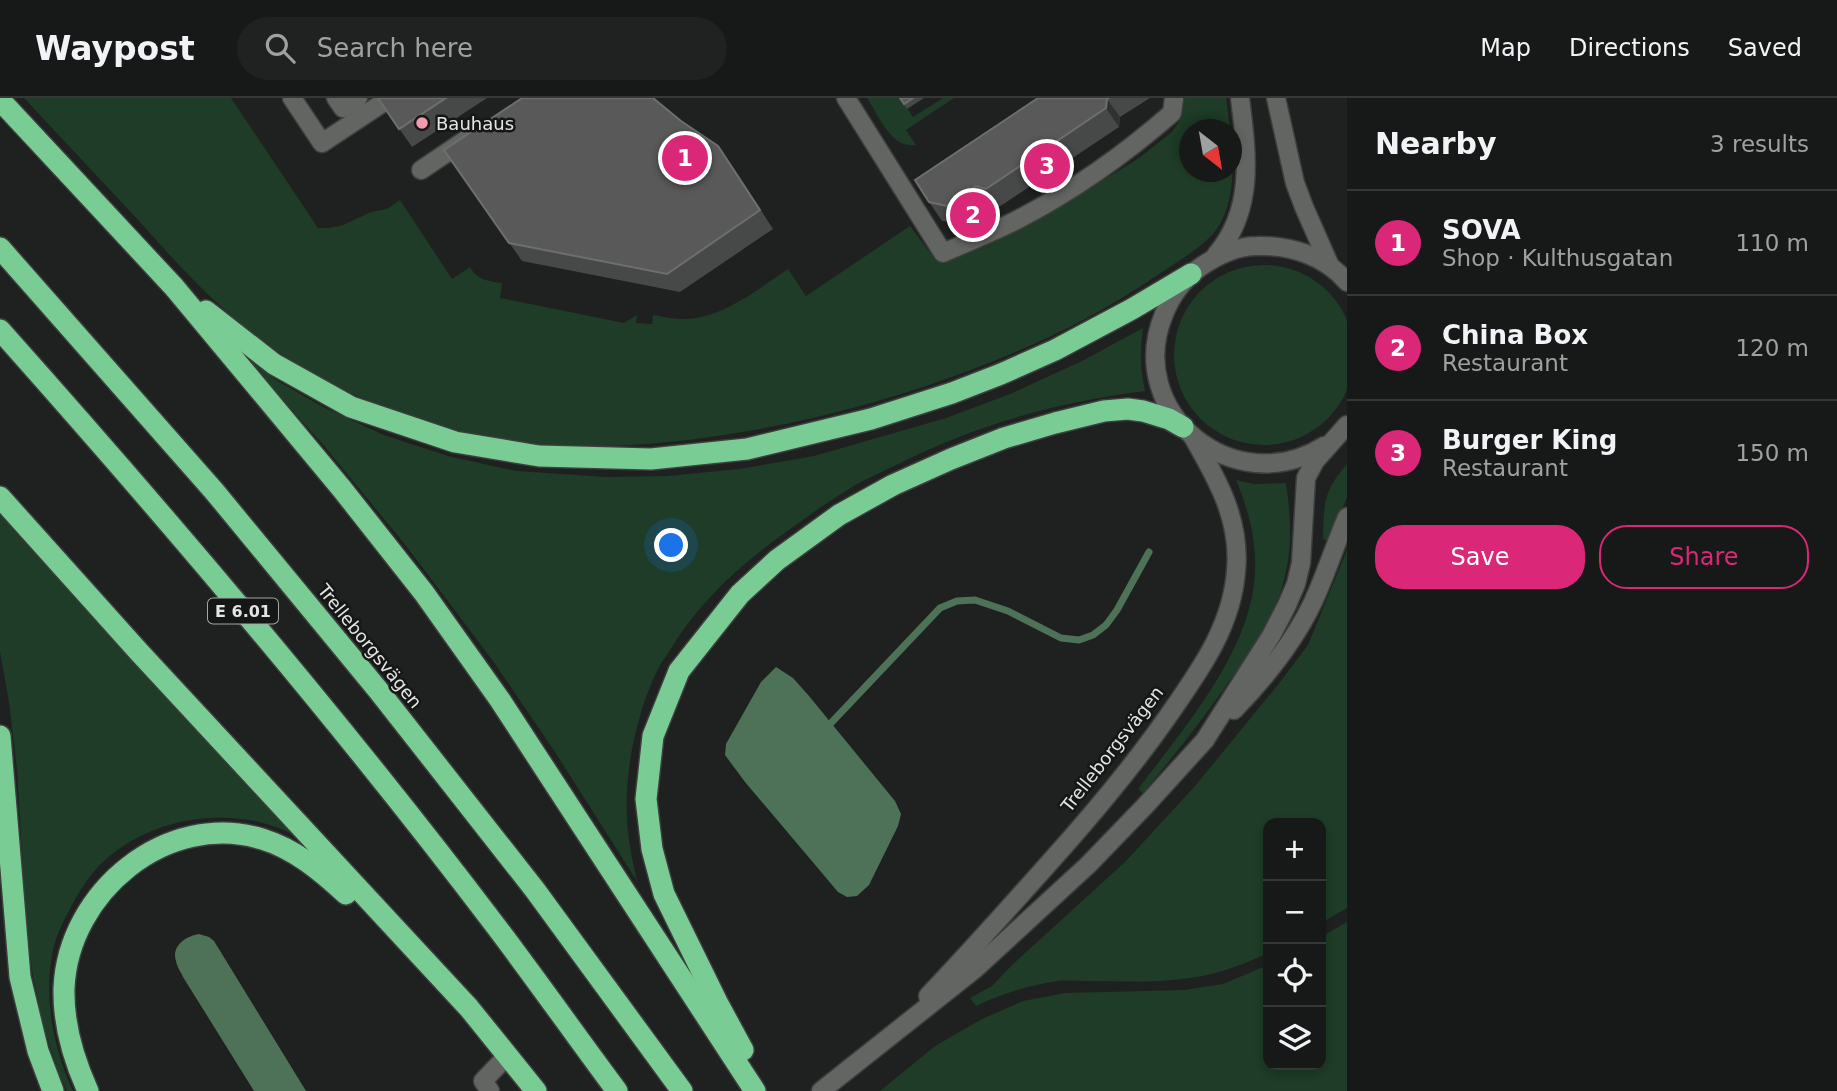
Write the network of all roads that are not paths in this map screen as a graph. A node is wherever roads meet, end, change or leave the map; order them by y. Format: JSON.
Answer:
{"nodes":[{"id":1,"x":292,"y":98,"type":"edge"},
{"id":2,"x":336,"y":98,"type":"edge"},
{"id":3,"x":358,"y":98,"type":"edge"},
{"id":4,"x":390,"y":98,"type":"edge"},
{"id":5,"x":846,"y":98,"type":"edge"},
{"id":6,"x":1174,"y":98,"type":"edge"},
{"id":7,"x":1240,"y":98,"type":"edge"},
{"id":8,"x":1276,"y":98,"type":"edge"},
{"id":9,"x":0,"y":100,"type":"edge"},
{"id":10,"x":485,"y":127,"type":"edge"},
{"id":11,"x":421,"y":170,"type":"dead end"},
{"id":12,"x":0,"y":248,"type":"edge"},
{"id":13,"x":1213,"y":258,"type":"junction"},
{"id":14,"x":1191,"y":274,"type":"junction"},
{"id":15,"x":1341,"y":276,"type":"edge"},
{"id":16,"x":174,"y":287,"type":"junction"},
{"id":17,"x":0,"y":330,"type":"edge"},
{"id":18,"x":1341,"y":431,"type":"edge"},
{"id":19,"x":1188,"y":432,"type":"junction"},
{"id":20,"x":0,"y":497,"type":"edge"},
{"id":21,"x":1347,"y":517,"type":"edge"},
{"id":22,"x":0,"y":736,"type":"edge"},
{"id":23,"x":1205,"y":740,"type":"junction"},
{"id":24,"x":469,"y":1009,"type":"junction"},
{"id":25,"x":888,"y":1038,"type":"junction"},
{"id":26,"x":507,"y":1056,"type":"junction"},
{"id":27,"x":53,"y":1091,"type":"edge"},
{"id":28,"x":88,"y":1091,"type":"edge"},
{"id":29,"x":490,"y":1091,"type":"edge"},
{"id":30,"x":536,"y":1091,"type":"edge"},
{"id":31,"x":617,"y":1091,"type":"edge"},
{"id":32,"x":682,"y":1091,"type":"edge"},
{"id":33,"x":755,"y":1091,"type":"edge"},
{"id":34,"x":764,"y":1091,"type":"edge"},
{"id":35,"x":821,"y":1091,"type":"edge"}],
"edges":[{"from":1,"to":4,"type":"street"},
{"from":2,"to":3,"type":"street"},
{"from":5,"to":6,"type":"street"},
{"from":7,"to":13,"type":"street"},
{"from":8,"to":15,"type":"street"},
{"from":9,"to":16,"type":"highway"},
{"from":10,"to":11,"type":"street"},
{"from":12,"to":32,"type":"highway","name":"Trelleborgsvägen"},
{"from":13,"to":14,"type":"street","name":"Trelleborgsvägen"},
{"from":13,"to":15,"type":"street"},
{"from":14,"to":16,"type":"highway"},
{"from":14,"to":19,"type":"street","name":"Trelleborgsvägen"},
{"from":16,"to":33,"type":"highway"},
{"from":17,"to":31,"type":"highway","number":"E 6.01"},
{"from":18,"to":19,"type":"street"},
{"from":18,"to":23,"type":"street","name":"Trelleborgsvägen"},
{"from":19,"to":25,"type":"street","name":"Trelleborgsvägen"},
{"from":19,"to":34,"type":"highway"},
{"from":20,"to":24,"type":"highway"},
{"from":21,"to":23,"type":"street"},
{"from":22,"to":27,"type":"highway"},
{"from":23,"to":25,"type":"street","name":"Trelleborgsvägen"},
{"from":24,"to":26,"type":"highway"},
{"from":24,"to":28,"type":"highway"},
{"from":25,"to":35,"type":"street","name":"Trelleborgsvägen"},
{"from":26,"to":29,"type":"street"},
{"from":26,"to":30,"type":"highway"}]}
